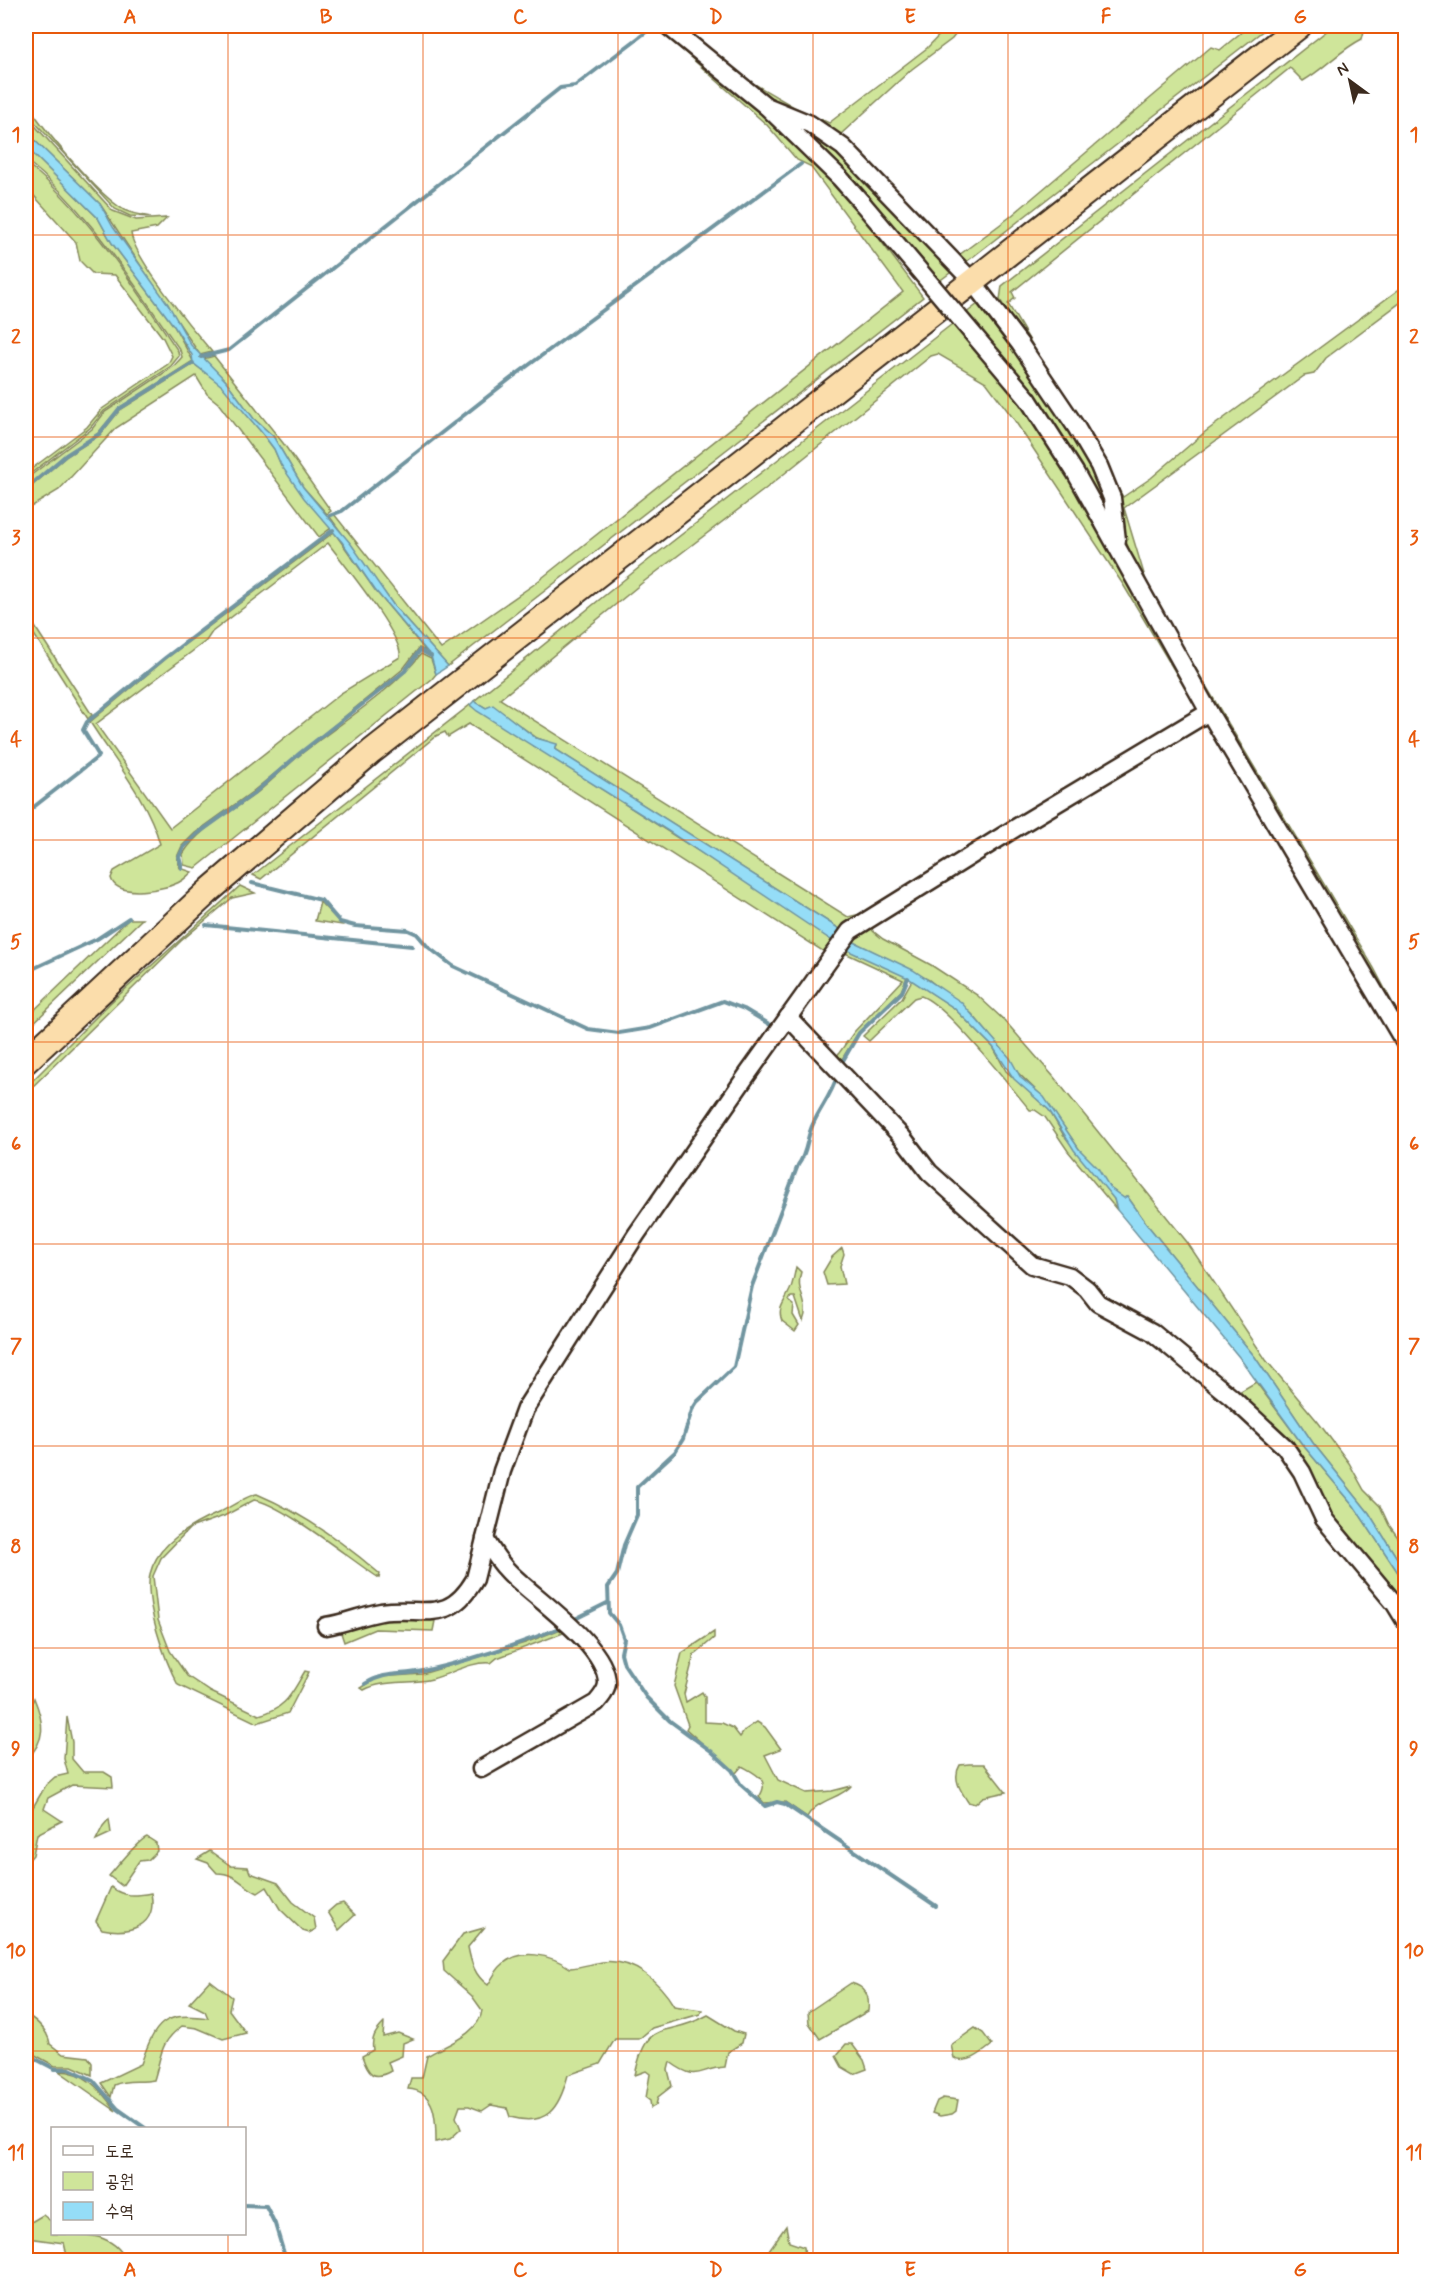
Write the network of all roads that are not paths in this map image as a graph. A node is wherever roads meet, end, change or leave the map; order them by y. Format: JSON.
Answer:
{"nodes":[{"id":1,"x":668,"y":26,"type":"edge"},
{"id":2,"x":1299,"y":26,"type":"edge"},
{"id":3,"x":766,"y":106,"type":"junction"},
{"id":4,"x":971,"y":280,"type":"junction"},
{"id":5,"x":1118,"y":549,"type":"junction"},
{"id":6,"x":1209,"y":712,"type":"junction"},
{"id":7,"x":788,"y":1017,"type":"junction"},
{"id":8,"x":1406,"y":1045,"type":"edge"},
{"id":9,"x":26,"y":1061,"type":"edge"},
{"id":10,"x":485,"y":1539,"type":"junction"},
{"id":11,"x":1406,"y":1622,"type":"edge"},
{"id":12,"x":326,"y":1626,"type":"dead end"},
{"id":13,"x":481,"y":1769,"type":"dead end"}],
"edges":[{"from":1,"to":3,"type":"street"},
{"from":2,"to":4,"type":"highway"},
{"from":3,"to":4,"type":"street"},
{"from":3,"to":5,"type":"street","bridge":true},
{"from":4,"to":5,"type":"street"},
{"from":4,"to":9,"type":"highway"},
{"from":5,"to":6,"type":"street"},
{"from":6,"to":7,"type":"street"},
{"from":6,"to":8,"type":"street"},
{"from":7,"to":10,"type":"street"},
{"from":7,"to":11,"type":"street"},
{"from":10,"to":12,"type":"street"},
{"from":10,"to":13,"type":"street"}]}
